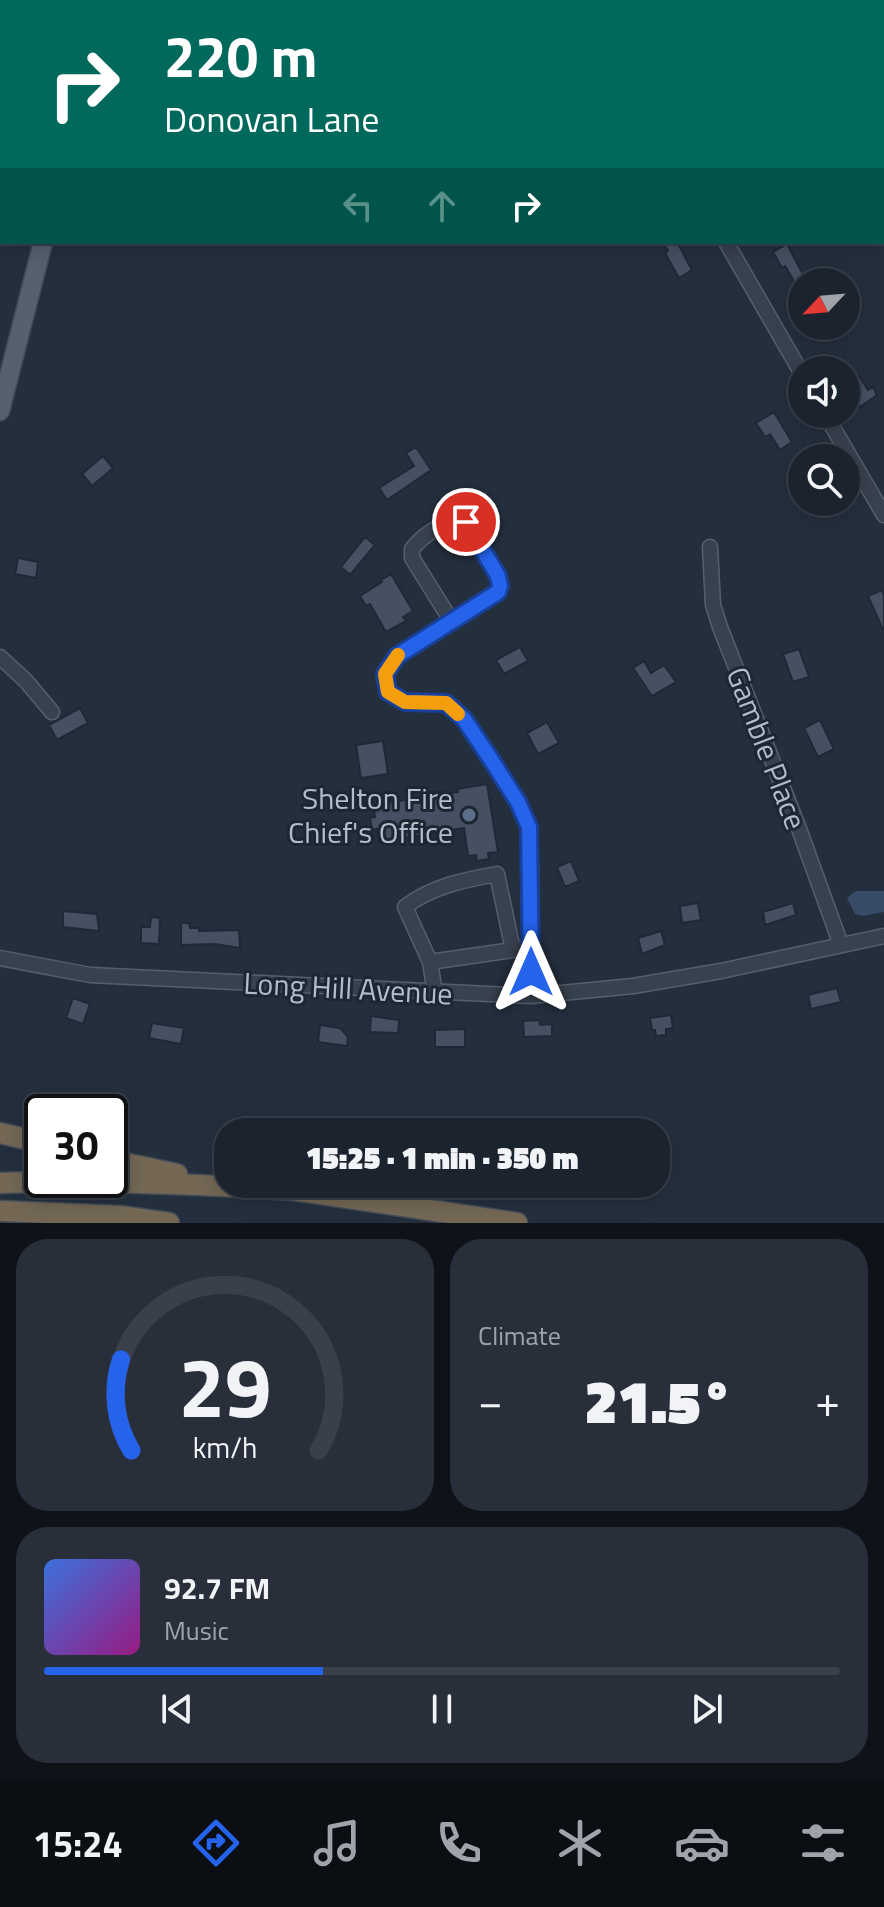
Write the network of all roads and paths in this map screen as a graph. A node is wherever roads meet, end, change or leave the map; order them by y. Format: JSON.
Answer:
{"nodes":[{"id":1,"x":42,"y":244,"type":"edge"},
{"id":2,"x":727,"y":244,"type":"edge"},
{"id":3,"x":792,"y":356,"type":"edge"},
{"id":4,"x":0,"y":411,"type":"edge"},
{"id":5,"x":833,"y":428,"type":"edge"},
{"id":6,"x":884,"y":515,"type":"edge"},
{"id":7,"x":710,"y":547,"type":"dead end"},
{"id":8,"x":452,"y":622,"type":"junction"},
{"id":9,"x":0,"y":657,"type":"edge"},
{"id":10,"x":52,"y":712,"type":"dead end"},
{"id":11,"x":884,"y":936,"type":"edge"},
{"id":12,"x":841,"y":945,"type":"junction"},
{"id":13,"x":531,"y":947,"type":"junction"},
{"id":14,"x":513,"y":950,"type":"junction"},
{"id":15,"x":0,"y":958,"type":"edge"},
{"id":16,"x":430,"y":962,"type":"junction"},
{"id":17,"x":435,"y":993,"type":"junction"},
{"id":18,"x":531,"y":996,"type":"junction"},
{"id":19,"x":0,"y":1133,"type":"edge"},
{"id":20,"x":24,"y":1139,"type":"edge"},
{"id":21,"x":128,"y":1164,"type":"edge"},
{"id":22,"x":214,"y":1179,"type":"edge"},
{"id":23,"x":0,"y":1183,"type":"edge"},
{"id":24,"x":214,"y":1186,"type":"edge"},
{"id":25,"x":347,"y":1198,"type":"edge"},
{"id":26,"x":0,"y":1211,"type":"edge"},
{"id":27,"x":169,"y":1223,"type":"edge"},
{"id":28,"x":517,"y":1223,"type":"edge"}],
"edges":[{"from":1,"to":4,"type":"main road"},
{"from":2,"to":3,"type":"street"},
{"from":5,"to":6,"type":"street"},
{"from":7,"to":12,"type":"street","name":"Gamble Place"},
{"from":8,"to":8,"type":"street"},
{"from":8,"to":13,"type":"street"},
{"from":9,"to":10,"type":"street"},
{"from":11,"to":12,"type":"street","name":"Long Hill Avenue"},
{"from":12,"to":18,"type":"street","name":"Long Hill Avenue"},
{"from":13,"to":14,"type":"street"},
{"from":13,"to":18,"type":"street"},
{"from":14,"to":16,"type":"street"},
{"from":14,"to":16,"type":"street"},
{"from":15,"to":17,"type":"street","name":"Long Hill Avenue"},
{"from":16,"to":17,"type":"street"},
{"from":17,"to":18,"type":"street","name":"Long Hill Avenue"},
{"from":19,"to":20,"type":"highway"},
{"from":21,"to":22,"type":"highway"},
{"from":23,"to":24,"type":"highway"},
{"from":25,"to":28,"type":"highway"},
{"from":26,"to":27,"type":"highway"}]}
